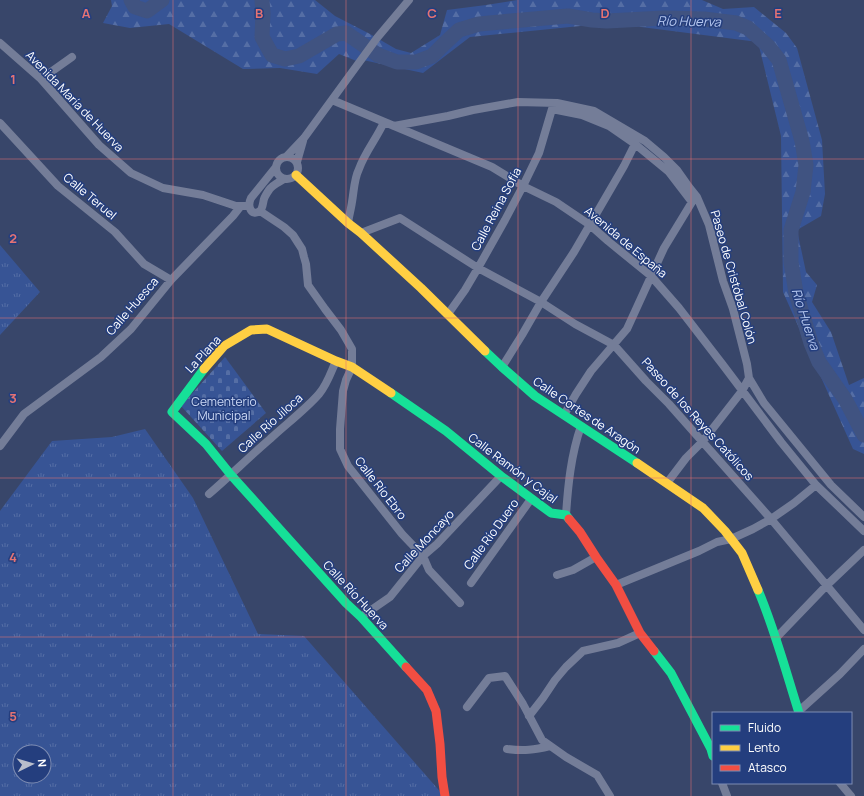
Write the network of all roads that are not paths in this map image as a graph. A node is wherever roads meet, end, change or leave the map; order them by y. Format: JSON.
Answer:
{"nodes":[{"id":1,"x":409,"y":0,"type":"edge"},
{"id":2,"x":0,"y":43,"type":"edge"},
{"id":3,"x":72,"y":57,"type":"dead end"},
{"id":4,"x":41,"y":79,"type":"junction"},
{"id":5,"x":332,"y":100,"type":"junction"},
{"id":6,"x":384,"y":122,"type":"junction"},
{"id":7,"x":0,"y":123,"type":"edge"},
{"id":8,"x":393,"y":126,"type":"junction"},
{"id":9,"x":304,"y":138,"type":"junction"},
{"id":10,"x":635,"y":144,"type":"junction"},
{"id":11,"x":286,"y":157,"type":"junction"},
{"id":12,"x":297,"y":162,"type":"junction"},
{"id":13,"x":276,"y":167,"type":"junction"},
{"id":14,"x":296,"y":175,"type":"junction"},
{"id":15,"x":284,"y":179,"type":"junction"},
{"id":16,"x":523,"y":186,"type":"junction"},
{"id":17,"x":249,"y":206,"type":"junction"},
{"id":18,"x":240,"y":207,"type":"junction"},
{"id":19,"x":260,"y":211,"type":"junction"},
{"id":20,"x":348,"y":223,"type":"junction"},
{"id":21,"x":590,"y":225,"type":"junction"},
{"id":22,"x":361,"y":233,"type":"junction"},
{"id":23,"x":478,"y":268,"type":"junction"},
{"id":24,"x":651,"y":276,"type":"junction"},
{"id":25,"x":171,"y":280,"type":"junction"},
{"id":26,"x":541,"y":302,"type":"junction"},
{"id":27,"x":448,"y":314,"type":"junction"},
{"id":28,"x":614,"y":344,"type":"junction"},
{"id":29,"x":336,"y":361,"type":"junction"},
{"id":30,"x":352,"y":367,"type":"junction"},
{"id":31,"x":502,"y":367,"type":"junction"},
{"id":32,"x":749,"y":378,"type":"junction"},
{"id":33,"x":742,"y":391,"type":"junction"},
{"id":34,"x":172,"y":412,"type":"joint"},
{"id":35,"x":564,"y":415,"type":"junction"},
{"id":36,"x":581,"y":426,"type":"junction"},
{"id":37,"x":703,"y":441,"type":"junction"},
{"id":38,"x":0,"y":446,"type":"edge"},
{"id":39,"x":231,"y":475,"type":"junction"},
{"id":40,"x":502,"y":476,"type":"junction"},
{"id":41,"x":667,"y":483,"type":"junction"},
{"id":42,"x":816,"y":485,"type":"junction"},
{"id":43,"x":209,"y":494,"type":"dead end"},
{"id":44,"x":531,"y":499,"type":"junction"},
{"id":45,"x":566,"y":515,"type":"junction"},
{"id":46,"x":864,"y":517,"type":"edge"},
{"id":47,"x":771,"y":519,"type":"junction"},
{"id":48,"x":864,"y":531,"type":"edge"},
{"id":49,"x":731,"y":539,"type":"junction"},
{"id":50,"x":864,"y":550,"type":"edge"},
{"id":51,"x":423,"y":556,"type":"junction"},
{"id":52,"x":596,"y":557,"type":"junction"},
{"id":53,"x":557,"y":575,"type":"dead end"},
{"id":54,"x":471,"y":583,"type":"dead end"},
{"id":55,"x":616,"y":585,"type":"junction"},
{"id":56,"x":827,"y":585,"type":"junction"},
{"id":57,"x":460,"y":603,"type":"dead end"},
{"id":58,"x":361,"y":617,"type":"junction"},
{"id":59,"x":864,"y":630,"type":"edge"},
{"id":60,"x":640,"y":633,"type":"junction"},
{"id":61,"x":776,"y":638,"type":"junction"},
{"id":62,"x":864,"y":649,"type":"edge"},
{"id":63,"x":467,"y":707,"type":"dead end"},
{"id":64,"x":799,"y":712,"type":"edge"},
{"id":65,"x":529,"y":716,"type":"junction"},
{"id":66,"x":550,"y":746,"type":"junction"},
{"id":67,"x":507,"y":749,"type":"dead end"},
{"id":68,"x":712,"y":752,"type":"edge"},
{"id":69,"x":722,"y":784,"type":"edge"},
{"id":70,"x":841,"y":784,"type":"edge"},
{"id":71,"x":445,"y":796,"type":"edge"},
{"id":72,"x":610,"y":796,"type":"edge"},
{"id":73,"x":727,"y":796,"type":"edge"},
{"id":74,"x":851,"y":796,"type":"edge"}],
"edges":[{"from":1,"to":5,"type":"street"},
{"from":2,"to":4,"type":"street","name":"Avenida María de Huerva"},
{"from":3,"to":4,"type":"street"},
{"from":4,"to":18,"type":"street","name":"Avenida María de Huerva"},
{"from":5,"to":6,"type":"street","name":"Avenida de España"},
{"from":5,"to":9,"type":"street"},
{"from":6,"to":8,"type":"street","name":"Avenida de España"},
{"from":6,"to":20,"type":"street"},
{"from":7,"to":25,"type":"street","name":"Calle Teruel"},
{"from":8,"to":16,"type":"street","name":"Avenida de España"},
{"from":8,"to":32,"type":"street","name":"Paseo de Cristóbal Colón"},
{"from":9,"to":11,"type":"street"},
{"from":9,"to":12,"type":"street"},
{"from":10,"to":16,"type":"street","name":"Calle Reina Sofía"},
{"from":10,"to":21,"type":"street"},
{"from":10,"to":24,"type":"street"},
{"from":11,"to":12,"type":"street"},
{"from":11,"to":13,"type":"street"},
{"from":12,"to":14,"type":"street"},
{"from":13,"to":15,"type":"street"},
{"from":13,"to":17,"type":"street"},
{"from":14,"to":15,"type":"street"},
{"from":14,"to":20,"type":"street","name":"Calle Cortes de Aragón"},
{"from":15,"to":19,"type":"street"},
{"from":16,"to":21,"type":"street","name":"Avenida de España"},
{"from":16,"to":23,"type":"street","name":"Calle Reina Sofía"},
{"from":17,"to":18,"type":"street","name":"Avenida María de Huerva"},
{"from":17,"to":19,"type":"street"},
{"from":18,"to":25,"type":"street","name":"Calle Huesca"},
{"from":19,"to":30,"type":"street"},
{"from":20,"to":22,"type":"street","name":"Calle Cortes de Aragón"},
{"from":21,"to":24,"type":"street","name":"Avenida de España"},
{"from":21,"to":26,"type":"street"},
{"from":22,"to":23,"type":"street","name":"Paseo de los Reyes Católicos"},
{"from":22,"to":27,"type":"street","name":"Calle Cortes de Aragón"},
{"from":23,"to":26,"type":"street","name":"Paseo de los Reyes Católicos"},
{"from":23,"to":27,"type":"street","name":"Calle Reina Sofía"},
{"from":24,"to":28,"type":"street"},
{"from":24,"to":33,"type":"street","name":"Avenida de España"},
{"from":25,"to":38,"type":"street","name":"Calle Huesca"},
{"from":26,"to":28,"type":"street","name":"Paseo de los Reyes Católicos"},
{"from":26,"to":31,"type":"street"},
{"from":27,"to":31,"type":"street","name":"Calle Cortes de Aragón"},
{"from":28,"to":35,"type":"street"},
{"from":28,"to":37,"type":"street","name":"Paseo de los Reyes Católicos"},
{"from":29,"to":30,"type":"street","name":"La Plana"},
{"from":29,"to":34,"type":"street","name":"La Plana"},
{"from":29,"to":39,"type":"street","name":"Calle Río Jiloca"},
{"from":30,"to":40,"type":"street","name":"Calle Ramón y Cajal"},
{"from":30,"to":51,"type":"street","name":"Calle Río Ebro"},
{"from":31,"to":35,"type":"street","name":"Calle Cortes de Aragón"},
{"from":32,"to":33,"type":"street"},
{"from":32,"to":46,"type":"street"},
{"from":33,"to":37,"type":"street"},
{"from":33,"to":42,"type":"street","name":"Avenida de España"},
{"from":34,"to":39,"type":"street","name":"Calle Río Huerva"},
{"from":35,"to":36,"type":"street","name":"Calle Cortes de Aragón"},
{"from":36,"to":41,"type":"street","name":"Calle Cortes de Aragón"},
{"from":36,"to":45,"type":"street"},
{"from":37,"to":41,"type":"street"},
{"from":37,"to":47,"type":"street","name":"Paseo de los Reyes Católicos"},
{"from":39,"to":43,"type":"street","name":"Calle Río Jiloca"},
{"from":39,"to":58,"type":"street","name":"Calle Río Huerva"},
{"from":40,"to":44,"type":"street","name":"Calle Ramón y Cajal"},
{"from":40,"to":51,"type":"street","name":"Calle Moncayo"},
{"from":41,"to":49,"type":"street","name":"Calle Cortes de Aragón"},
{"from":42,"to":47,"type":"street"},
{"from":42,"to":48,"type":"street","name":"Avenida de España"},
{"from":44,"to":45,"type":"street","name":"Calle Ramón y Cajal"},
{"from":44,"to":54,"type":"street","name":"Calle Río Duero"},
{"from":45,"to":52,"type":"street","name":"Calle Ramón y Cajal"},
{"from":47,"to":49,"type":"street"},
{"from":47,"to":56,"type":"street","name":"Paseo de los Reyes Católicos"},
{"from":49,"to":55,"type":"street"},
{"from":49,"to":61,"type":"street","name":"Calle Cortes de Aragón"},
{"from":50,"to":56,"type":"street"},
{"from":51,"to":57,"type":"street","name":"Calle Río Ebro"},
{"from":51,"to":58,"type":"street","name":"Calle Moncayo"},
{"from":52,"to":53,"type":"street"},
{"from":52,"to":55,"type":"street","name":"Calle Ramón y Cajal"},
{"from":55,"to":60,"type":"street","name":"Calle Ramón y Cajal"},
{"from":56,"to":59,"type":"street","name":"Paseo de los Reyes Católicos"},
{"from":56,"to":61,"type":"street"},
{"from":58,"to":71,"type":"street","name":"Calle Río Huerva"},
{"from":60,"to":65,"type":"street"},
{"from":60,"to":68,"type":"street","name":"Calle Ramón y Cajal"},
{"from":61,"to":64,"type":"street","name":"Calle Cortes de Aragón"},
{"from":62,"to":64,"type":"street"},
{"from":63,"to":65,"type":"street"},
{"from":65,"to":66,"type":"street"},
{"from":66,"to":67,"type":"street"},
{"from":66,"to":72,"type":"street"},
{"from":69,"to":73,"type":"street"},
{"from":70,"to":74,"type":"street"}]}
